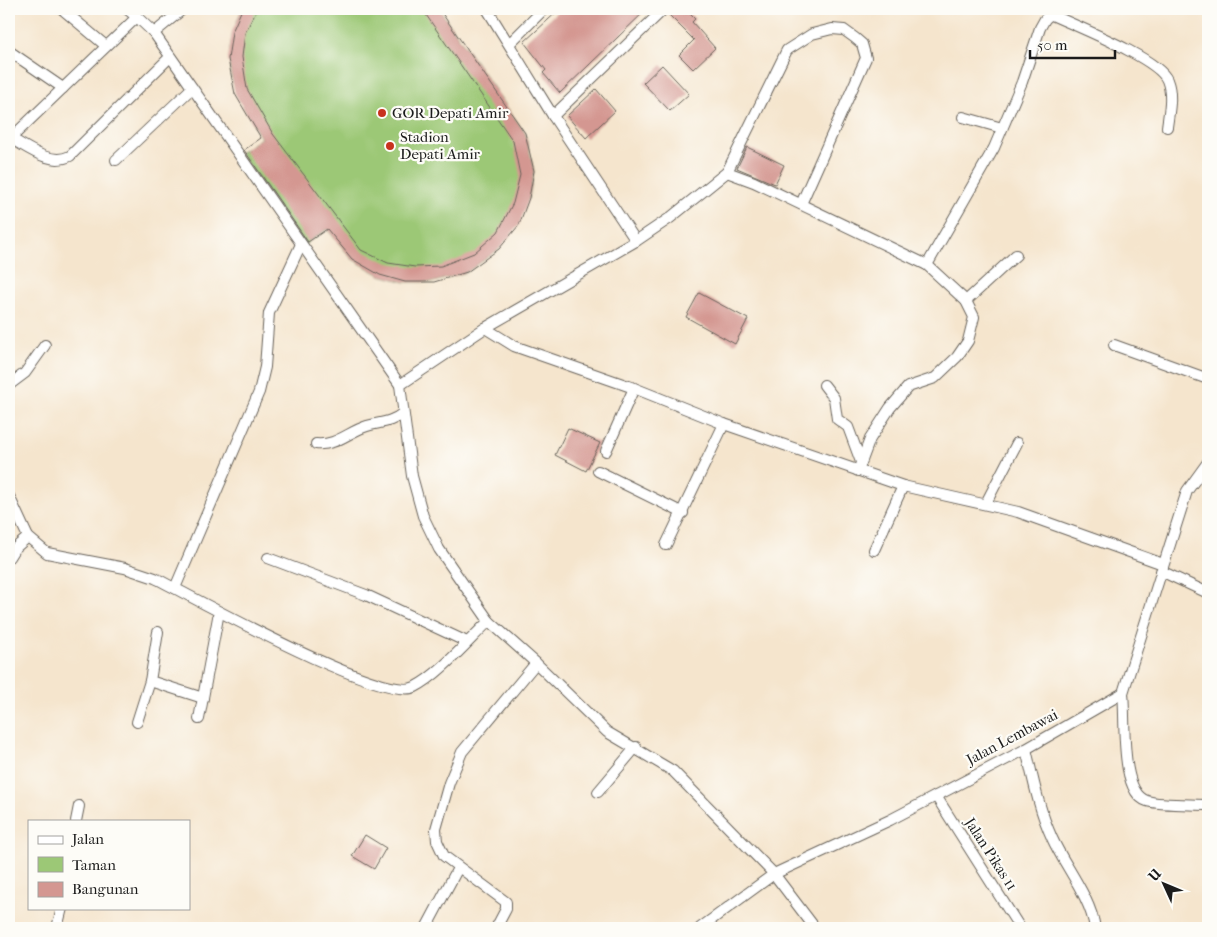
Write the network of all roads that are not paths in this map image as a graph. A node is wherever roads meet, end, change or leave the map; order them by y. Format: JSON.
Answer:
{"nodes":[{"id":1,"x":62,"y":9,"type":"edge"},
{"id":2,"x":127,"y":9,"type":"edge"},
{"id":3,"x":183,"y":9,"type":"edge"},
{"id":4,"x":487,"y":9,"type":"edge"},
{"id":5,"x":544,"y":9,"type":"edge"},
{"id":6,"x":664,"y":9,"type":"edge"},
{"id":7,"x":1053,"y":11,"type":"edge"},
{"id":8,"x":137,"y":17,"type":"junction"},
{"id":9,"x":154,"y":33,"type":"junction"},
{"id":10,"x":510,"y":43,"type":"junction"},
{"id":11,"x":106,"y":46,"type":"junction"},
{"id":12,"x":11,"y":57,"type":"edge"},
{"id":13,"x":170,"y":57,"type":"junction"},
{"id":14,"x":63,"y":88,"type":"junction"},
{"id":15,"x":192,"y":88,"type":"junction"},
{"id":16,"x":553,"y":116,"type":"junction"},
{"id":17,"x":963,"y":117,"type":"dead end"},
{"id":18,"x":1167,"y":126,"type":"dead end"},
{"id":19,"x":1002,"y":128,"type":"junction"},
{"id":20,"x":10,"y":139,"type":"edge"},
{"id":21,"x":116,"y":160,"type":"dead end"},
{"id":22,"x":727,"y":172,"type":"junction"},
{"id":23,"x":800,"y":204,"type":"junction"},
{"id":24,"x":636,"y":241,"type":"junction"},
{"id":25,"x":300,"y":244,"type":"junction"},
{"id":26,"x":1016,"y":255,"type":"dead end"},
{"id":27,"x":927,"y":265,"type":"junction"},
{"id":28,"x":966,"y":301,"type":"junction"},
{"id":29,"x":485,"y":328,"type":"junction"},
{"id":30,"x":45,"y":345,"type":"dead end"},
{"id":31,"x":1114,"y":345,"type":"dead end"},
{"id":32,"x":1208,"y":379,"type":"edge"},
{"id":33,"x":9,"y":385,"type":"edge"},
{"id":34,"x":400,"y":385,"type":"junction"},
{"id":35,"x":824,"y":385,"type":"dead end"},
{"id":36,"x":634,"y":388,"type":"junction"},
{"id":37,"x":403,"y":413,"type":"junction"},
{"id":38,"x":724,"y":424,"type":"junction"},
{"id":39,"x":316,"y":444,"type":"dead end"},
{"id":40,"x":1017,"y":444,"type":"dead end"},
{"id":41,"x":606,"y":451,"type":"dead end"},
{"id":42,"x":1208,"y":462,"type":"edge"},
{"id":43,"x":860,"y":466,"type":"junction"},
{"id":44,"x":598,"y":471,"type":"dead end"},
{"id":45,"x":903,"y":486,"type":"junction"},
{"id":46,"x":9,"y":496,"type":"edge"},
{"id":47,"x":986,"y":503,"type":"junction"},
{"id":48,"x":683,"y":513,"type":"junction"},
{"id":49,"x":28,"y":537,"type":"junction"},
{"id":50,"x":666,"y":545,"type":"dead end"},
{"id":51,"x":874,"y":550,"type":"dead end"},
{"id":52,"x":9,"y":556,"type":"edge"},
{"id":53,"x":268,"y":558,"type":"dead end"},
{"id":54,"x":1162,"y":568,"type":"junction"},
{"id":55,"x":175,"y":588,"type":"junction"},
{"id":56,"x":1208,"y":593,"type":"edge"},
{"id":57,"x":219,"y":612,"type":"junction"},
{"id":58,"x":489,"y":621,"type":"junction"},
{"id":59,"x":158,"y":632,"type":"dead end"},
{"id":60,"x":467,"y":642,"type":"junction"},
{"id":61,"x":536,"y":663,"type":"junction"},
{"id":62,"x":150,"y":681,"type":"junction"},
{"id":63,"x":1123,"y":693,"type":"junction"},
{"id":64,"x":203,"y":698,"type":"junction"},
{"id":65,"x":199,"y":720,"type":"dead end"},
{"id":66,"x":137,"y":722,"type":"dead end"},
{"id":67,"x":636,"y":748,"type":"junction"},
{"id":68,"x":1026,"y":749,"type":"junction"},
{"id":69,"x":598,"y":792,"type":"dead end"},
{"id":70,"x":936,"y":796,"type":"junction"},
{"id":71,"x":1208,"y":805,"type":"edge"},
{"id":72,"x":79,"y":806,"type":"dead end"},
{"id":73,"x":76,"y":820,"type":"edge"},
{"id":74,"x":458,"y":868,"type":"junction"},
{"id":75,"x":774,"y":874,"type":"junction"},
{"id":76,"x":62,"y":910,"type":"edge"},
{"id":77,"x":57,"y":928,"type":"edge"},
{"id":78,"x":426,"y":928,"type":"edge"},
{"id":79,"x":496,"y":928,"type":"edge"},
{"id":80,"x":700,"y":928,"type":"edge"},
{"id":81,"x":815,"y":928,"type":"edge"},
{"id":82,"x":1020,"y":928,"type":"edge"},
{"id":83,"x":1095,"y":928,"type":"edge"}],
"edges":[{"from":1,"to":11,"type":"street"},
{"from":2,"to":8,"type":"street"},
{"from":3,"to":9,"type":"street"},
{"from":4,"to":10,"type":"street"},
{"from":5,"to":10,"type":"street"},
{"from":6,"to":16,"type":"street"},
{"from":7,"to":18,"type":"street"},
{"from":7,"to":19,"type":"street"},
{"from":8,"to":9,"type":"street"},
{"from":8,"to":11,"type":"street"},
{"from":9,"to":13,"type":"street"},
{"from":10,"to":16,"type":"street"},
{"from":11,"to":14,"type":"street"},
{"from":12,"to":14,"type":"street"},
{"from":13,"to":15,"type":"street"},
{"from":13,"to":20,"type":"street"},
{"from":14,"to":20,"type":"street"},
{"from":15,"to":21,"type":"street"},
{"from":15,"to":25,"type":"street"},
{"from":16,"to":24,"type":"street"},
{"from":17,"to":19,"type":"street"},
{"from":19,"to":27,"type":"street"},
{"from":22,"to":23,"type":"street"},
{"from":22,"to":23,"type":"street"},
{"from":22,"to":24,"type":"street"},
{"from":23,"to":27,"type":"street"},
{"from":24,"to":29,"type":"street"},
{"from":25,"to":34,"type":"street"},
{"from":25,"to":55,"type":"street"},
{"from":26,"to":28,"type":"street"},
{"from":27,"to":28,"type":"street"},
{"from":28,"to":43,"type":"street"},
{"from":29,"to":34,"type":"street"},
{"from":29,"to":36,"type":"street"},
{"from":30,"to":33,"type":"street"},
{"from":31,"to":32,"type":"street"},
{"from":34,"to":37,"type":"street"},
{"from":35,"to":43,"type":"street"},
{"from":36,"to":38,"type":"street"},
{"from":36,"to":41,"type":"street"},
{"from":37,"to":39,"type":"street"},
{"from":37,"to":58,"type":"street"},
{"from":38,"to":43,"type":"street"},
{"from":38,"to":48,"type":"street"},
{"from":40,"to":47,"type":"street"},
{"from":42,"to":54,"type":"street"},
{"from":43,"to":45,"type":"street"},
{"from":44,"to":48,"type":"street"},
{"from":45,"to":47,"type":"street"},
{"from":45,"to":51,"type":"street"},
{"from":46,"to":49,"type":"street"},
{"from":47,"to":54,"type":"street"},
{"from":48,"to":50,"type":"street"},
{"from":49,"to":52,"type":"street"},
{"from":49,"to":55,"type":"street"},
{"from":53,"to":60,"type":"street"},
{"from":54,"to":56,"type":"street"},
{"from":54,"to":63,"type":"street"},
{"from":55,"to":57,"type":"street"},
{"from":57,"to":60,"type":"street"},
{"from":57,"to":64,"type":"street"},
{"from":58,"to":60,"type":"street"},
{"from":58,"to":61,"type":"street"},
{"from":59,"to":62,"type":"street"},
{"from":61,"to":67,"type":"street"},
{"from":61,"to":74,"type":"street"},
{"from":62,"to":64,"type":"street"},
{"from":62,"to":66,"type":"street"},
{"from":63,"to":68,"type":"street","name":"Jalan Lembawai"},
{"from":63,"to":71,"type":"street"},
{"from":64,"to":65,"type":"street"},
{"from":67,"to":69,"type":"street"},
{"from":67,"to":75,"type":"street"},
{"from":68,"to":70,"type":"street","name":"Jalan Lembawai"},
{"from":68,"to":83,"type":"street"},
{"from":70,"to":75,"type":"street","name":"Jalan Lembawai"},
{"from":70,"to":82,"type":"street","name":"Jalan Pikas 11"},
{"from":72,"to":73,"type":"street"},
{"from":74,"to":78,"type":"street"},
{"from":74,"to":79,"type":"street"},
{"from":75,"to":80,"type":"street","name":"Jalan Lembawai"},
{"from":75,"to":81,"type":"street"},
{"from":76,"to":77,"type":"street"}]}
